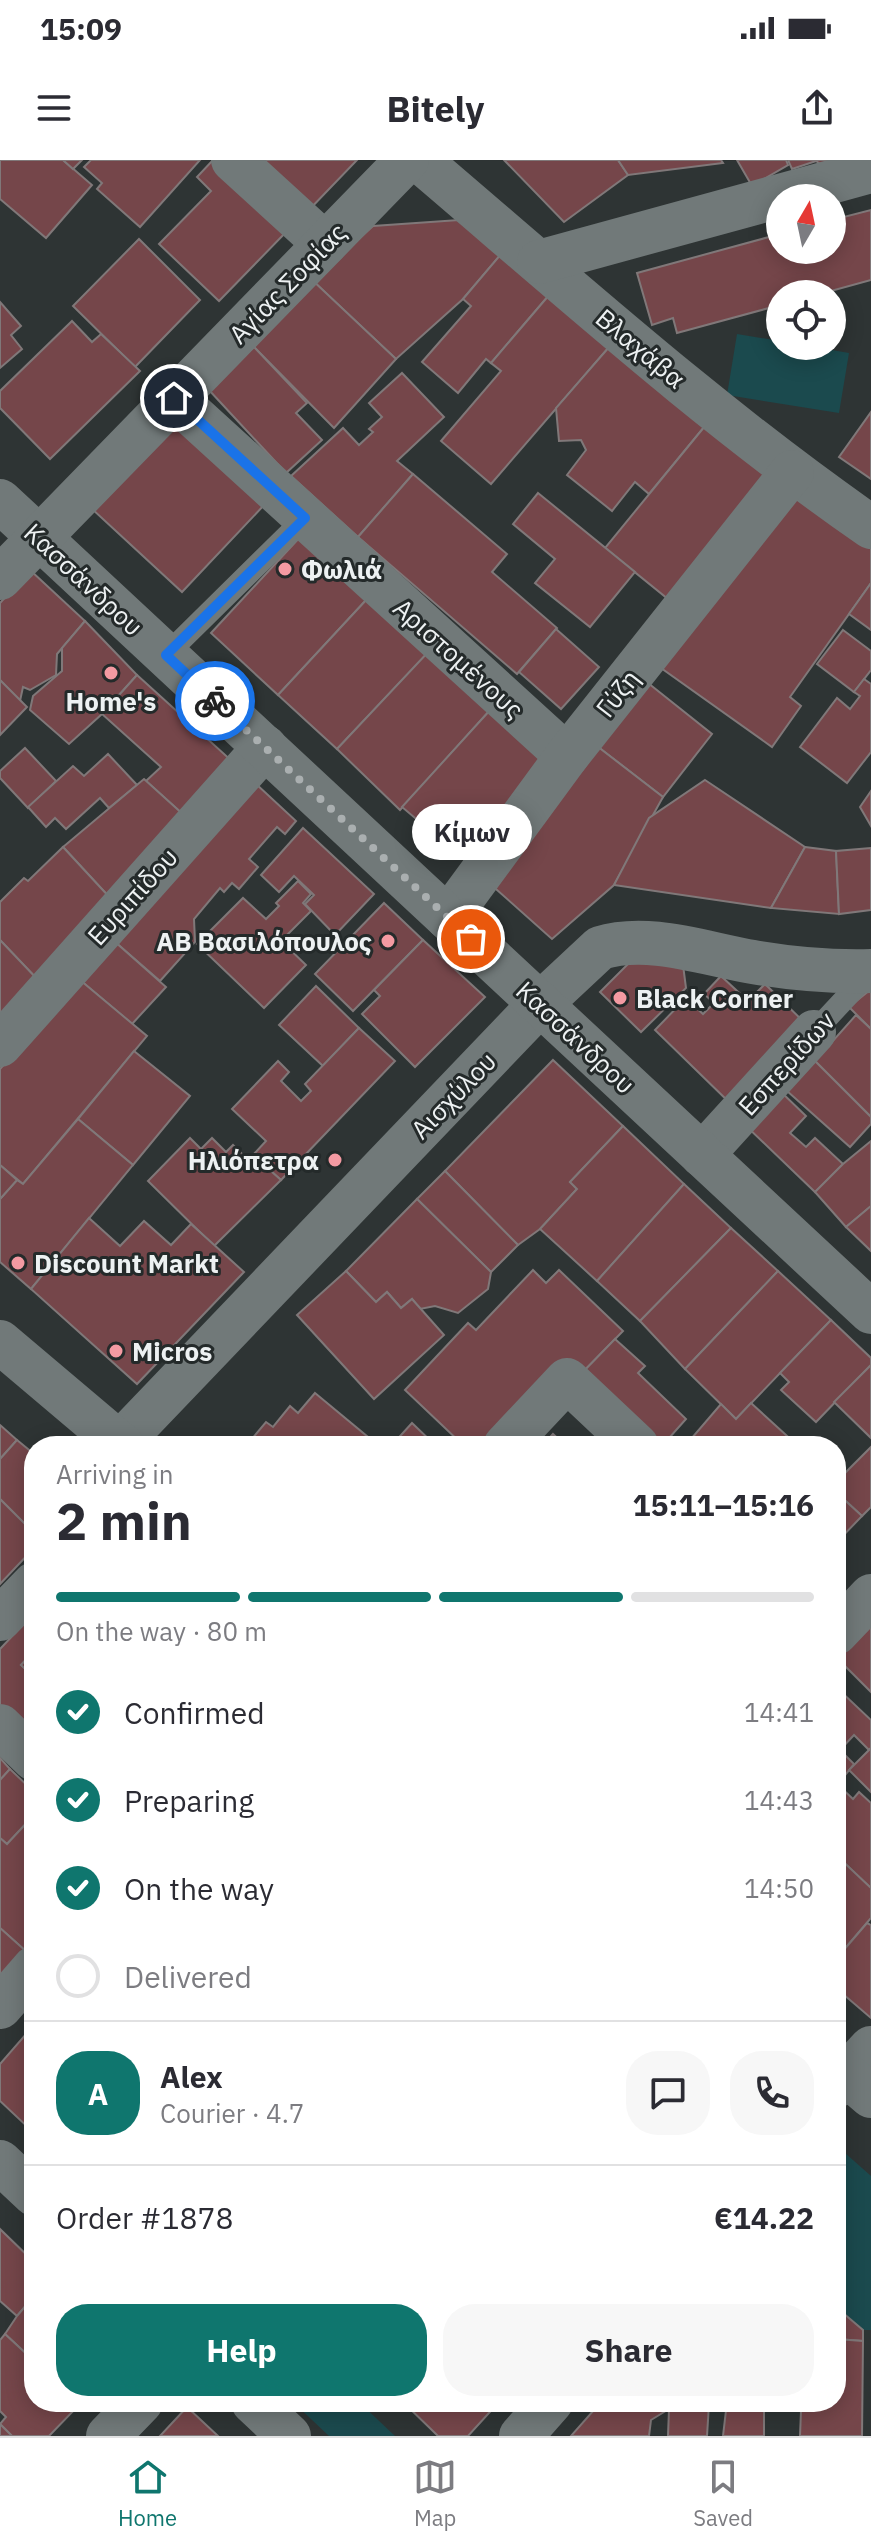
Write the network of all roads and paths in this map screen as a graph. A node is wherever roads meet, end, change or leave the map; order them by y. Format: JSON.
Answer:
{"nodes":[{"id":1,"x":233,"y":160,"type":"edge"},
{"id":2,"x":407,"y":160,"type":"edge"},
{"id":3,"x":419,"y":160,"type":"edge"},
{"id":4,"x":871,"y":171,"type":"edge"},
{"id":5,"x":325,"y":244,"type":"junction"},
{"id":6,"x":539,"y":262,"type":"junction"},
{"id":7,"x":174,"y":398,"type":"junction"},
{"id":8,"x":792,"y":472,"type":"junction"},
{"id":9,"x":0,"y":501,"type":"edge"},
{"id":10,"x":305,"y":518,"type":"junction"},
{"id":11,"x":871,"y":527,"type":"edge"},
{"id":12,"x":39,"y":537,"type":"junction"},
{"id":13,"x":0,"y":578,"type":"edge"},
{"id":14,"x":166,"y":655,"type":"junction"},
{"id":15,"x":265,"y":747,"type":"junction"},
{"id":16,"x":567,"y":756,"type":"junction"},
{"id":17,"x":448,"y":918,"type":"junction"},
{"id":18,"x":871,"y":971,"type":"edge"},
{"id":19,"x":540,"y":1004,"type":"junction"},
{"id":20,"x":814,"y":1032,"type":"joint"},
{"id":21,"x":0,"y":1045,"type":"edge"},
{"id":22,"x":702,"y":1155,"type":"junction"},
{"id":23,"x":871,"y":1312,"type":"edge"},
{"id":24,"x":0,"y":1342,"type":"edge"},
{"id":25,"x":110,"y":1436,"type":"edge"},
{"id":26,"x":130,"y":1436,"type":"edge"},
{"id":27,"x":514,"y":1436,"type":"edge"},
{"id":28,"x":626,"y":1436,"type":"edge"},
{"id":29,"x":24,"y":1594,"type":"edge"},
{"id":30,"x":871,"y":1596,"type":"edge"},
{"id":31,"x":0,"y":1619,"type":"edge"},
{"id":32,"x":846,"y":1622,"type":"edge"},
{"id":33,"x":0,"y":1726,"type":"edge"},
{"id":34,"x":24,"y":1749,"type":"edge"},
{"id":35,"x":24,"y":1979,"type":"edge"},
{"id":36,"x":0,"y":2007,"type":"edge"},
{"id":37,"x":0,"y":2162,"type":"edge"},
{"id":38,"x":24,"y":2185,"type":"edge"},
{"id":39,"x":131,"y":2412,"type":"edge"},
{"id":40,"x":264,"y":2412,"type":"edge"},
{"id":41,"x":542,"y":2412,"type":"edge"},
{"id":42,"x":108,"y":2436,"type":"edge"},
{"id":43,"x":289,"y":2436,"type":"edge"},
{"id":44,"x":521,"y":2436,"type":"edge"}],
"edges":[{"from":1,"to":5,"type":"street"},
{"from":2,"to":5,"type":"street","name":"Αγίας Σοφίας"},
{"from":3,"to":6,"type":"street","name":"Βλαχάβα"},
{"from":4,"to":6,"type":"street"},
{"from":5,"to":7,"type":"street","name":"Αγίας Σοφίας"},
{"from":6,"to":8,"type":"street","name":"Βλαχάβα"},
{"from":7,"to":10,"type":"street","name":"Αριστομένους"},
{"from":7,"to":12,"type":"street","name":"Αγίας Σοφίας"},
{"from":8,"to":11,"type":"street","name":"Βλαχάβα"},
{"from":8,"to":16,"type":"street","name":"Γύζη"},
{"from":9,"to":12,"type":"street","name":"Κασσάνδρου"},
{"from":10,"to":14,"type":"lane"},
{"from":10,"to":16,"type":"street","name":"Αριστομένους"},
{"from":12,"to":13,"type":"street","name":"Αγίας Σοφίας"},
{"from":12,"to":14,"type":"street","name":"Κασσάνδρου"},
{"from":14,"to":15,"type":"street","name":"Κασσάνδρου"},
{"from":15,"to":17,"type":"street","name":"Κασσάνδρου"},
{"from":15,"to":21,"type":"street","name":"Ευριπίδου"},
{"from":16,"to":17,"type":"street","name":"Γύζη"},
{"from":17,"to":19,"type":"street","name":"Κασσάνδρου"},
{"from":18,"to":19,"type":"street","name":"Αισχύλου"},
{"from":18,"to":20,"type":"lane","name":"Εσπερίδων"},
{"from":19,"to":22,"type":"street","name":"Κασσάνδρου"},
{"from":19,"to":26,"type":"street","name":"Αισχύλου"},
{"from":20,"to":22,"type":"street","name":"Εσπερίδων"},
{"from":22,"to":23,"type":"street","name":"Κασσάνδρου"},
{"from":24,"to":25,"type":"street"},
{"from":27,"to":28,"type":"street"},
{"from":29,"to":31,"type":"street"},
{"from":30,"to":32,"type":"street"},
{"from":33,"to":34,"type":"street"},
{"from":35,"to":36,"type":"street"},
{"from":37,"to":38,"type":"street"},
{"from":39,"to":42,"type":"street"},
{"from":40,"to":43,"type":"street"},
{"from":41,"to":44,"type":"street"}]}
